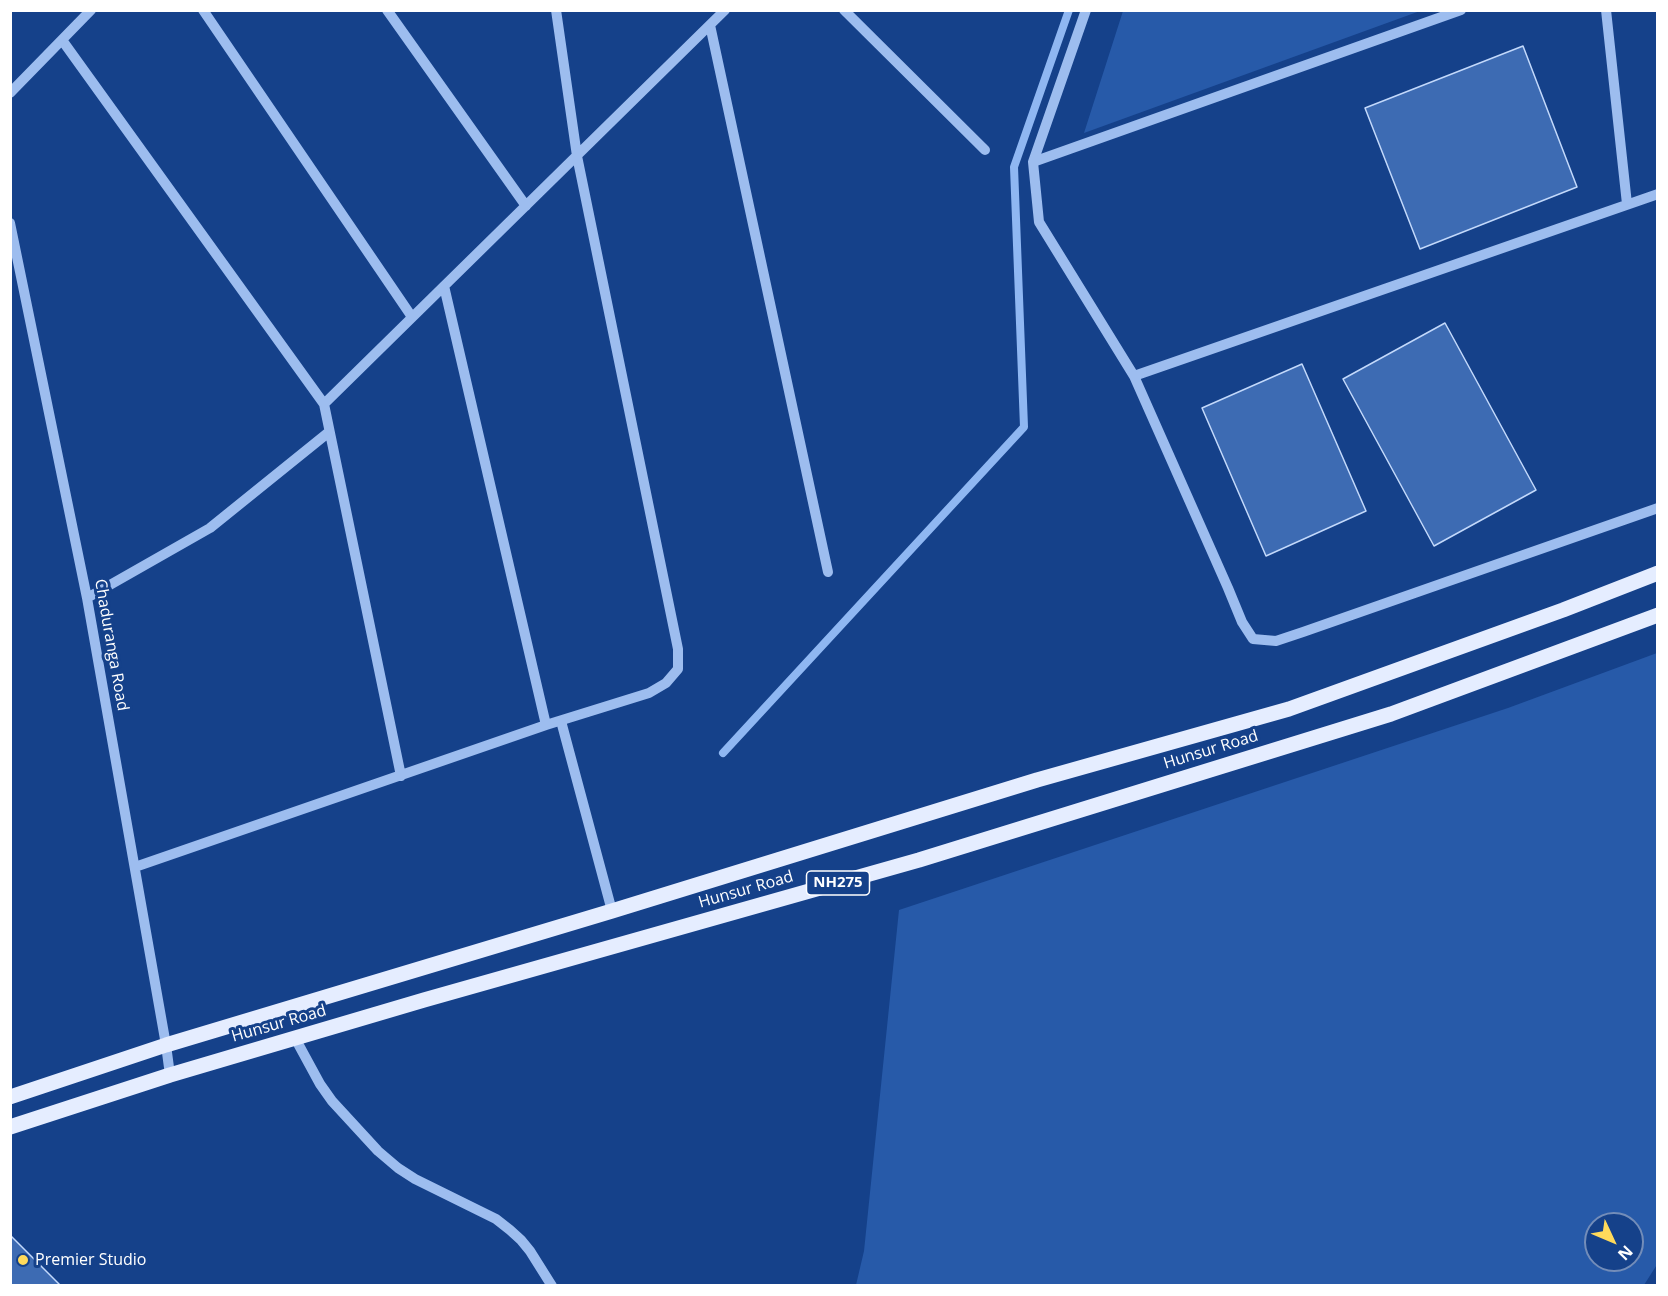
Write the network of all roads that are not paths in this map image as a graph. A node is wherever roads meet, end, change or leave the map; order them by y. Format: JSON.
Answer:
{"nodes":[{"id":1,"x":91,"y":10,"type":"edge"},
{"id":2,"x":203,"y":10,"type":"edge"},
{"id":3,"x":387,"y":10,"type":"edge"},
{"id":4,"x":556,"y":10,"type":"edge"},
{"id":5,"x":725,"y":10,"type":"edge"},
{"id":6,"x":844,"y":10,"type":"edge"},
{"id":7,"x":1086,"y":10,"type":"edge"},
{"id":8,"x":1461,"y":10,"type":"edge"},
{"id":9,"x":1606,"y":10,"type":"edge"},
{"id":10,"x":710,"y":25,"type":"junction"},
{"id":11,"x":62,"y":40,"type":"junction"},
{"id":12,"x":10,"y":93,"type":"edge"},
{"id":13,"x":985,"y":150,"type":"dead end"},
{"id":14,"x":577,"y":156,"type":"junction"},
{"id":15,"x":1033,"y":162,"type":"junction"},
{"id":16,"x":1658,"y":194,"type":"edge"},
{"id":17,"x":1627,"y":204,"type":"junction"},
{"id":18,"x":526,"y":206,"type":"junction"},
{"id":19,"x":10,"y":223,"type":"edge"},
{"id":20,"x":444,"y":286,"type":"junction"},
{"id":21,"x":412,"y":317,"type":"junction"},
{"id":22,"x":1134,"y":376,"type":"junction"},
{"id":23,"x":324,"y":404,"type":"junction"},
{"id":24,"x":329,"y":432,"type":"junction"},
{"id":25,"x":1658,"y":508,"type":"edge"},
{"id":26,"x":828,"y":572,"type":"dead end"},
{"id":27,"x":1658,"y":573,"type":"edge"},
{"id":28,"x":87,"y":598,"type":"junction"},
{"id":29,"x":1658,"y":615,"type":"edge"},
{"id":30,"x":561,"y":721,"type":"junction"},
{"id":31,"x":546,"y":725,"type":"junction"},
{"id":32,"x":401,"y":776,"type":"junction"},
{"id":33,"x":135,"y":867,"type":"junction"},
{"id":34,"x":612,"y":912,"type":"junction"},
{"id":35,"x":295,"y":1038,"type":"junction"},
{"id":36,"x":166,"y":1045,"type":"junction"},
{"id":37,"x":170,"y":1075,"type":"junction"},
{"id":38,"x":10,"y":1097,"type":"edge"},
{"id":39,"x":10,"y":1126,"type":"edge"},
{"id":40,"x":552,"y":1286,"type":"edge"}],
"edges":[{"from":1,"to":11,"type":"street"},
{"from":2,"to":21,"type":"street"},
{"from":3,"to":18,"type":"street"},
{"from":4,"to":14,"type":"street"},
{"from":5,"to":10,"type":"street"},
{"from":6,"to":13,"type":"street"},
{"from":7,"to":15,"type":"street"},
{"from":8,"to":15,"type":"street"},
{"from":9,"to":17,"type":"street"},
{"from":10,"to":14,"type":"street"},
{"from":10,"to":26,"type":"street"},
{"from":11,"to":12,"type":"street"},
{"from":11,"to":23,"type":"street"},
{"from":14,"to":18,"type":"street"},
{"from":14,"to":30,"type":"street"},
{"from":15,"to":22,"type":"street"},
{"from":16,"to":17,"type":"street"},
{"from":17,"to":22,"type":"street"},
{"from":18,"to":20,"type":"street"},
{"from":19,"to":28,"type":"street","name":"Chaduranga Road"},
{"from":20,"to":21,"type":"street"},
{"from":20,"to":31,"type":"street"},
{"from":21,"to":23,"type":"street"},
{"from":22,"to":25,"type":"street"},
{"from":23,"to":24,"type":"street"},
{"from":24,"to":28,"type":"street"},
{"from":24,"to":32,"type":"street"},
{"from":27,"to":34,"type":"main road"},
{"from":28,"to":33,"type":"street","name":"Chaduranga Road"},
{"from":29,"to":35,"type":"main road","name":"Hunsur Road","number":"NH275"},
{"from":30,"to":31,"type":"street"},
{"from":30,"to":34,"type":"street"},
{"from":31,"to":32,"type":"street"},
{"from":32,"to":33,"type":"street"},
{"from":33,"to":36,"type":"street","name":"Chaduranga Road"},
{"from":34,"to":36,"type":"main road"},
{"from":35,"to":37,"type":"main road","name":"Hunsur Road","number":"NH275"},
{"from":35,"to":40,"type":"street"},
{"from":36,"to":37,"type":"street","name":"Chaduranga Road"},
{"from":36,"to":38,"type":"main road"},
{"from":37,"to":39,"type":"main road","name":"Hunsur Road","number":"NH275"}]}
